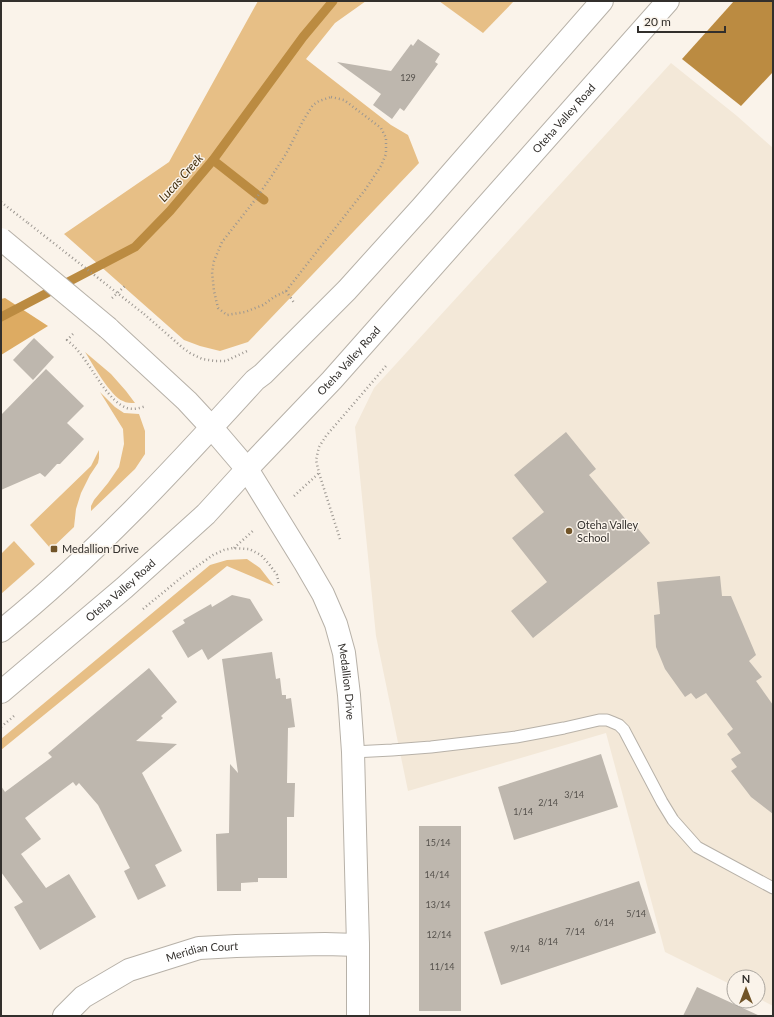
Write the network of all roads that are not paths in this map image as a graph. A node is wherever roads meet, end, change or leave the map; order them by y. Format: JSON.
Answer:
{"nodes":[{"id":1,"x":602,"y":1,"type":"edge"},
{"id":2,"x":668,"y":1,"type":"edge"},
{"id":3,"x":1,"y":239,"type":"edge"},
{"id":4,"x":212,"y":428,"type":"junction"},
{"id":5,"x":246,"y":469,"type":"junction"},
{"id":6,"x":1,"y":631,"type":"edge"},
{"id":7,"x":1,"y":692,"type":"edge"},
{"id":8,"x":353,"y":752,"type":"junction"},
{"id":9,"x":773,"y":888,"type":"edge"},
{"id":10,"x":358,"y":944,"type":"junction"},
{"id":11,"x":64,"y":1016,"type":"edge"},
{"id":12,"x":358,"y":1016,"type":"edge"}],
"edges":[{"from":1,"to":4,"type":"main road"},
{"from":2,"to":5,"type":"main road","name":"Oteha Valley Road"},
{"from":3,"to":4,"type":"main road","name":"Medallion Drive","bridge":true},
{"from":4,"to":5,"type":"main road","name":"Medallion Drive"},
{"from":4,"to":6,"type":"main road"},
{"from":5,"to":7,"type":"main road","name":"Oteha Valley Road"},
{"from":5,"to":8,"type":"main road","name":"Medallion Drive"},
{"from":8,"to":9,"type":"lane"},
{"from":8,"to":10,"type":"main road","name":"Medallion Drive"},
{"from":10,"to":11,"type":"main road","name":"Meridian Court"},
{"from":10,"to":12,"type":"main road","name":"Medallion Drive"}]}
